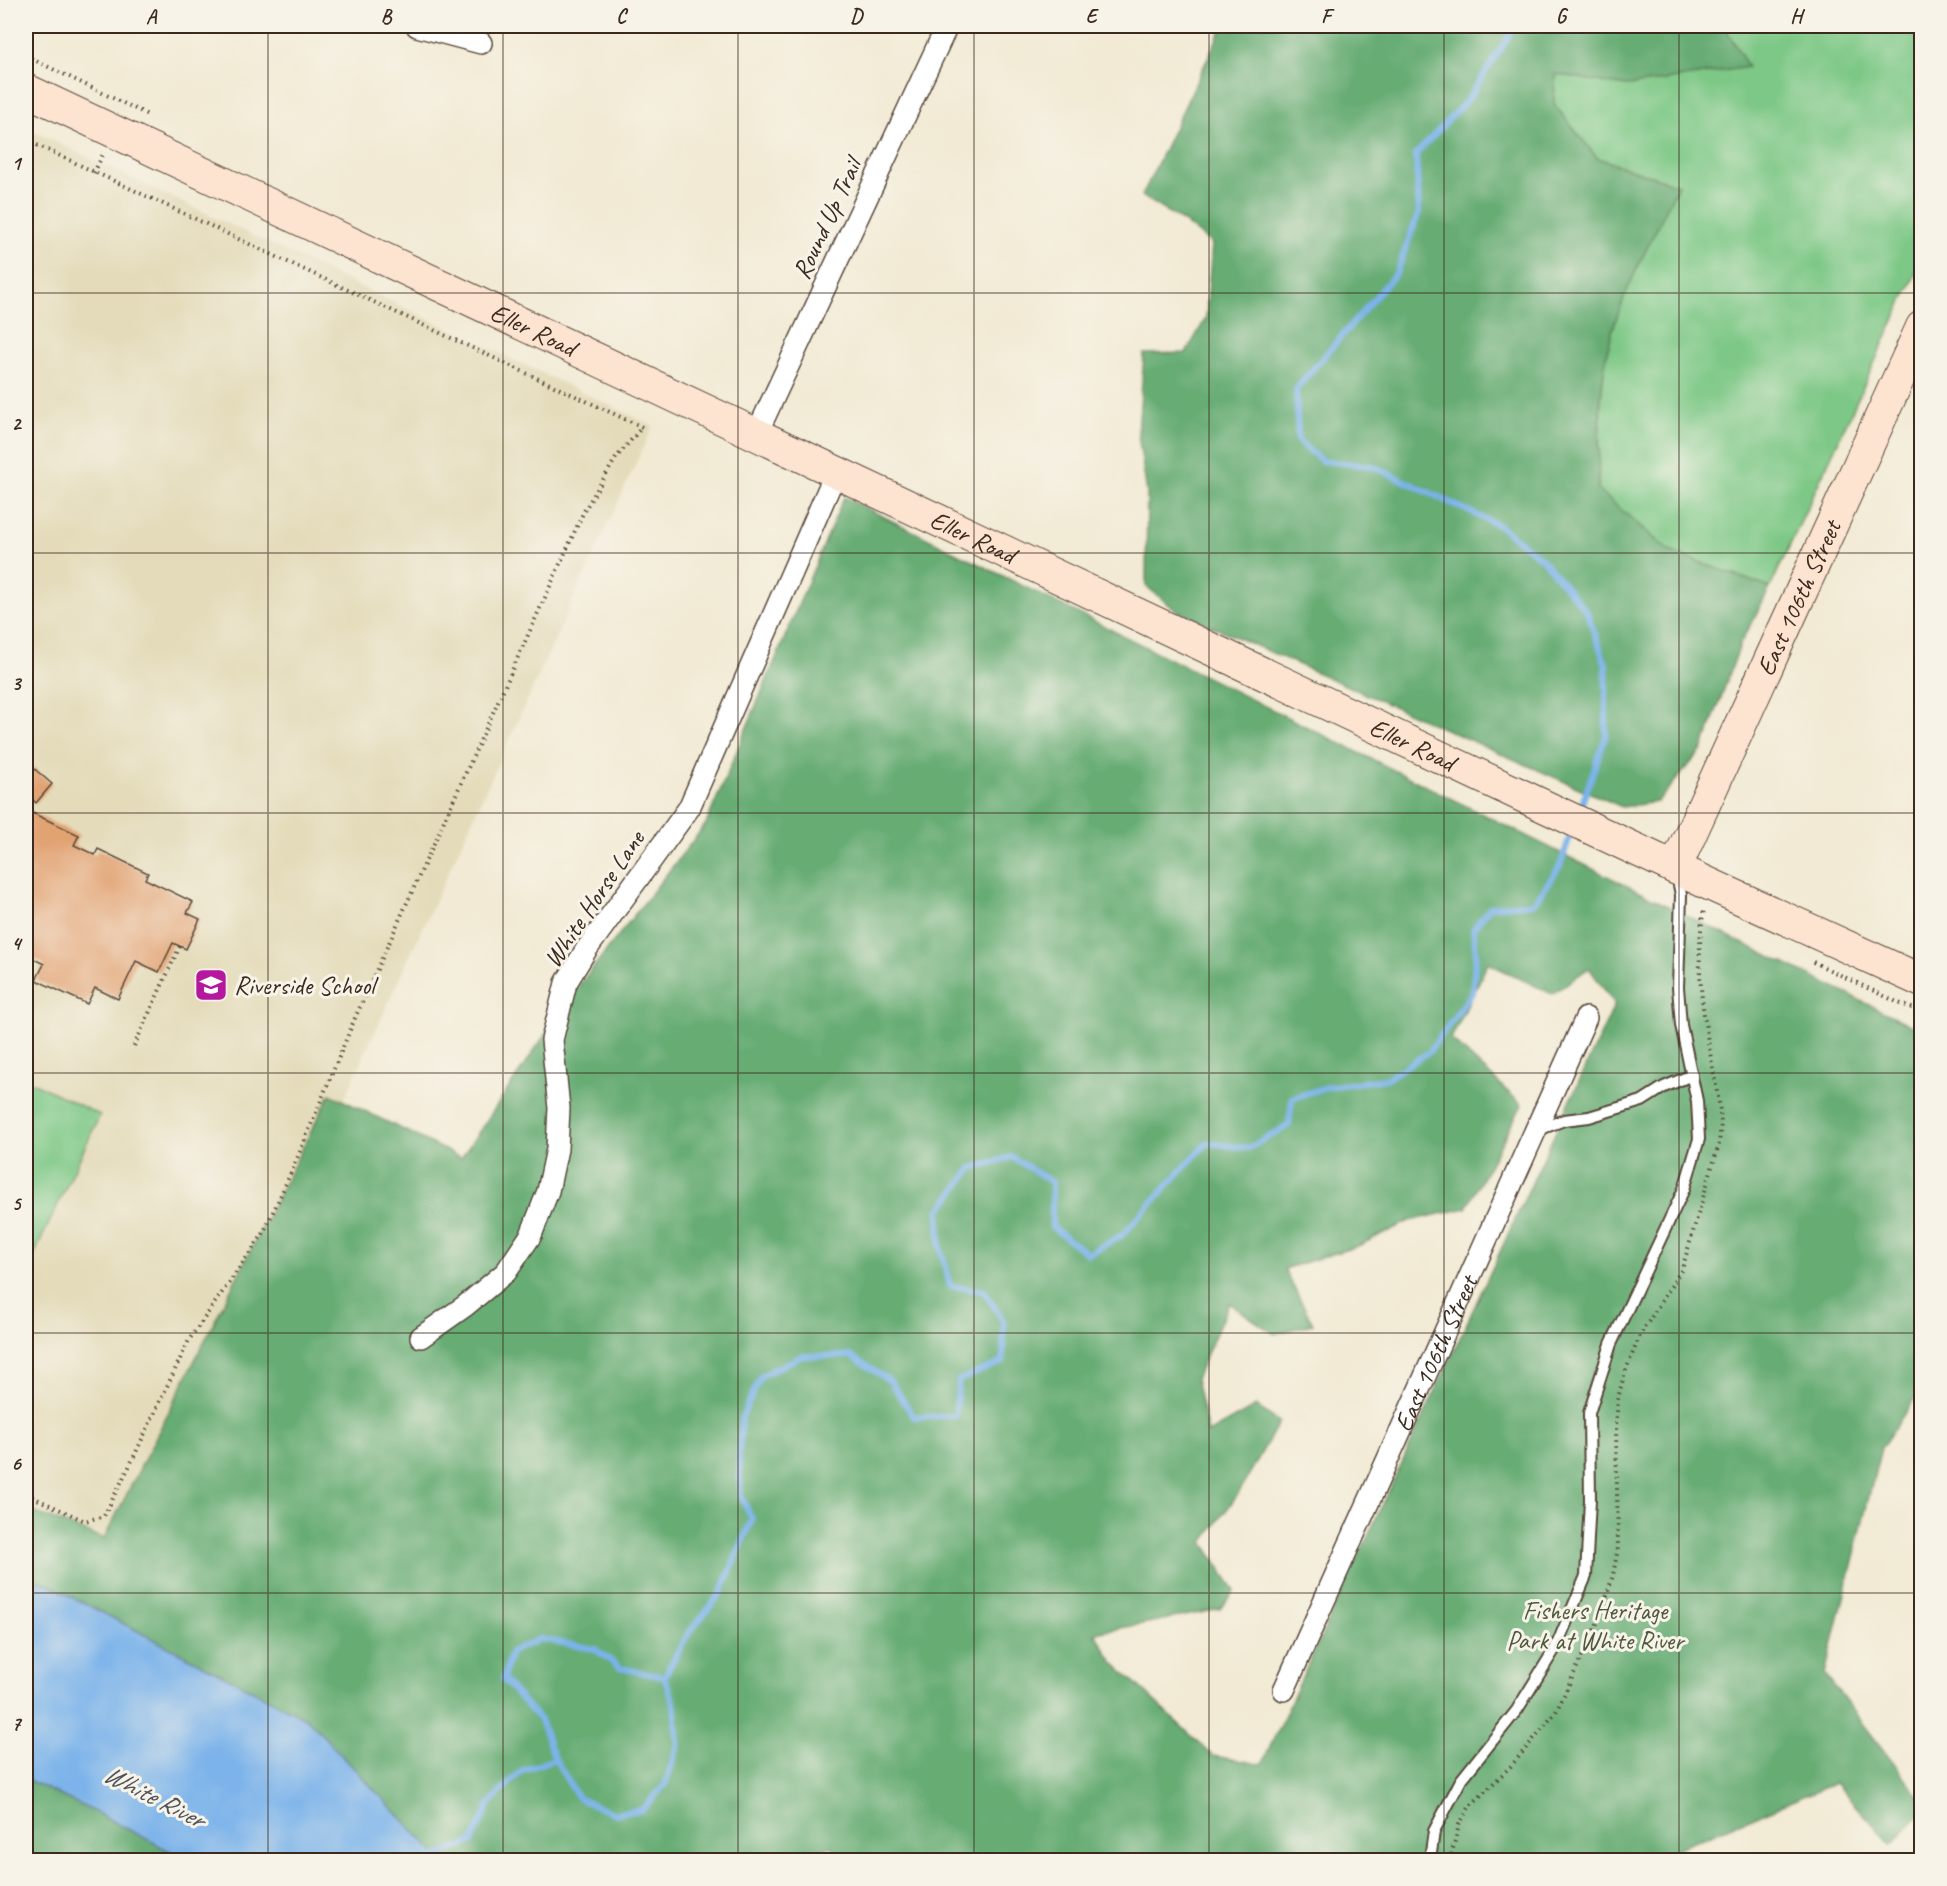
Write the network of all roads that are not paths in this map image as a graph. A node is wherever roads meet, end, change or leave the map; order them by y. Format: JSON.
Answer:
{"nodes":[{"id":1,"x":417,"y":26,"type":"edge"},
{"id":2,"x":947,"y":26,"type":"edge"},
{"id":3,"x":481,"y":43,"type":"dead end"},
{"id":4,"x":26,"y":90,"type":"edge"},
{"id":5,"x":1922,"y":327,"type":"edge"},
{"id":6,"x":756,"y":435,"type":"junction"},
{"id":7,"x":836,"y":472,"type":"junction"},
{"id":8,"x":1675,"y":868,"type":"junction"},
{"id":9,"x":1922,"y":981,"type":"edge"},
{"id":10,"x":1586,"y":1018,"type":"dead end"},
{"id":11,"x":1692,"y":1075,"type":"junction"},
{"id":12,"x":1535,"y":1132,"type":"junction"},
{"id":13,"x":422,"y":1337,"type":"dead end"},
{"id":14,"x":1284,"y":1690,"type":"dead end"},
{"id":15,"x":1430,"y":1860,"type":"edge"}],
"edges":[{"from":1,"to":3,"type":"street"},
{"from":2,"to":6,"type":"street","name":"Round Up Trail"},
{"from":4,"to":6,"type":"street","name":"Eller Road"},
{"from":5,"to":8,"type":"street","name":"East 106th Street"},
{"from":6,"to":7,"type":"street","name":"Eller Road"},
{"from":7,"to":8,"type":"street","name":"Eller Road"},
{"from":7,"to":13,"type":"street","name":"White Horse Lane"},
{"from":8,"to":9,"type":"street","name":"Eller Road"},
{"from":8,"to":11,"type":"lane"},
{"from":10,"to":12,"type":"street","name":"East 106th Street"},
{"from":11,"to":12,"type":"lane"},
{"from":11,"to":15,"type":"lane"},
{"from":12,"to":14,"type":"street","name":"East 106th Street"}]}
